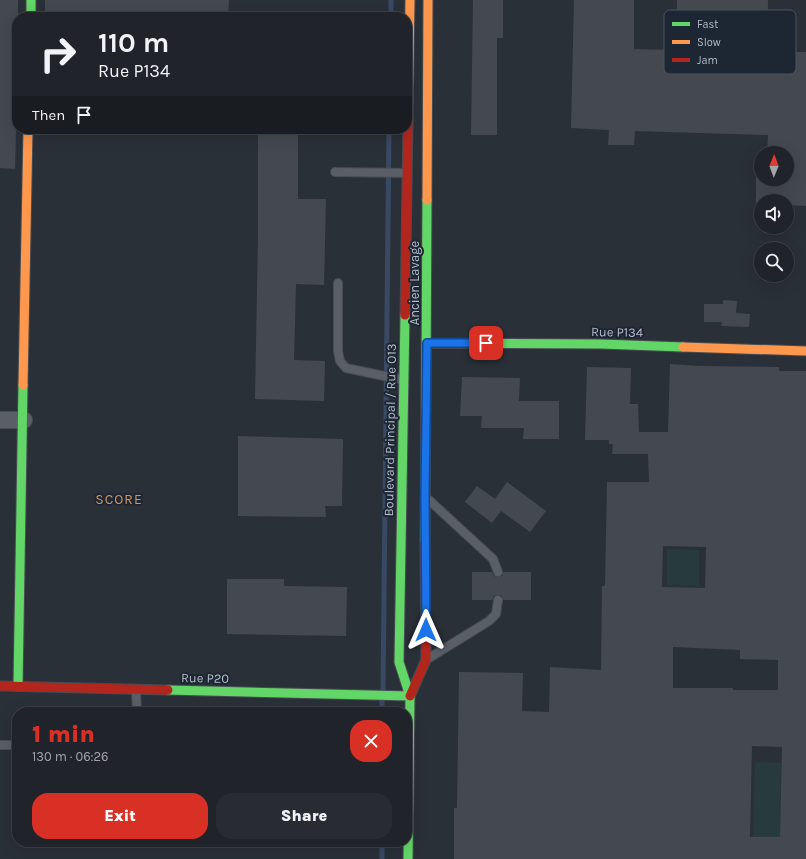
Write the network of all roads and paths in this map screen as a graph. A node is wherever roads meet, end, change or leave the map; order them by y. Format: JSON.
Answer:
{"nodes":[{"id":1,"x":31,"y":0,"type":"edge"},
{"id":2,"x":410,"y":0,"type":"edge"},
{"id":3,"x":428,"y":0,"type":"edge"},
{"id":4,"x":31,"y":12,"type":"edge"},
{"id":5,"x":410,"y":12,"type":"edge"},
{"id":6,"x":28,"y":134,"type":"edge"},
{"id":7,"x":408,"y":134,"type":"edge"},
{"id":8,"x":335,"y":172,"type":"dead end"},
{"id":9,"x":407,"y":173,"type":"junction"},
{"id":10,"x":338,"y":283,"type":"dead end"},
{"id":11,"x":427,"y":343,"type":"junction"},
{"id":12,"x":806,"y":351,"type":"edge"},
{"id":13,"x":404,"y":380,"type":"junction"},
{"id":14,"x":0,"y":420,"type":"edge"},
{"id":15,"x":24,"y":420,"type":"junction"},
{"id":16,"x":425,"y":496,"type":"junction"},
{"id":17,"x":498,"y":572,"type":"dead end"},
{"id":18,"x":498,"y":600,"type":"dead end"},
{"id":19,"x":426,"y":660,"type":"junction"},
{"id":20,"x":0,"y":686,"type":"edge"},
{"id":21,"x":18,"y":686,"type":"junction"},
{"id":22,"x":136,"y":690,"type":"junction"},
{"id":23,"x":410,"y":696,"type":"junction"},
{"id":24,"x":137,"y":707,"type":"edge"},
{"id":25,"x":410,"y":707,"type":"edge"},
{"id":26,"x":0,"y":745,"type":"edge"},
{"id":27,"x":12,"y":745,"type":"edge"},
{"id":28,"x":408,"y":847,"type":"edge"},
{"id":29,"x":408,"y":859,"type":"edge"}],
"edges":[{"from":1,"to":4,"type":"main road"},
{"from":2,"to":5,"type":"main road","name":"Boulevard Principal / Rue O13"},
{"from":3,"to":11,"type":"main road","name":"Ancien Lavage"},
{"from":6,"to":15,"type":"main road"},
{"from":7,"to":9,"type":"main road","name":"Boulevard Principal / Rue O13"},
{"from":8,"to":9,"type":"lane"},
{"from":9,"to":13,"type":"main road","name":"Boulevard Principal / Rue O13"},
{"from":10,"to":13,"type":"lane"},
{"from":11,"to":12,"type":"main road","name":"Rue P134"},
{"from":11,"to":16,"type":"main road","name":"Ancien Lavage"},
{"from":13,"to":23,"type":"main road","name":"Boulevard Principal / Rue O13"},
{"from":14,"to":15,"type":"street"},
{"from":15,"to":21,"type":"main road"},
{"from":16,"to":17,"type":"lane"},
{"from":16,"to":19,"type":"main road","name":"Ancien Lavage"},
{"from":18,"to":19,"type":"lane"},
{"from":19,"to":23,"type":"main road","name":"Ancien Lavage"},
{"from":20,"to":21,"type":"main road","name":"Rue P20"},
{"from":21,"to":22,"type":"main road","name":"Rue P20"},
{"from":22,"to":23,"type":"main road","name":"Rue P20"},
{"from":22,"to":24,"type":"lane"},
{"from":23,"to":25,"type":"main road","name":"Boulevard Principal / Rue O13"},
{"from":26,"to":27,"type":"lane"},
{"from":28,"to":29,"type":"main road","name":"Boulevard Principal / Rue O13"}]}
